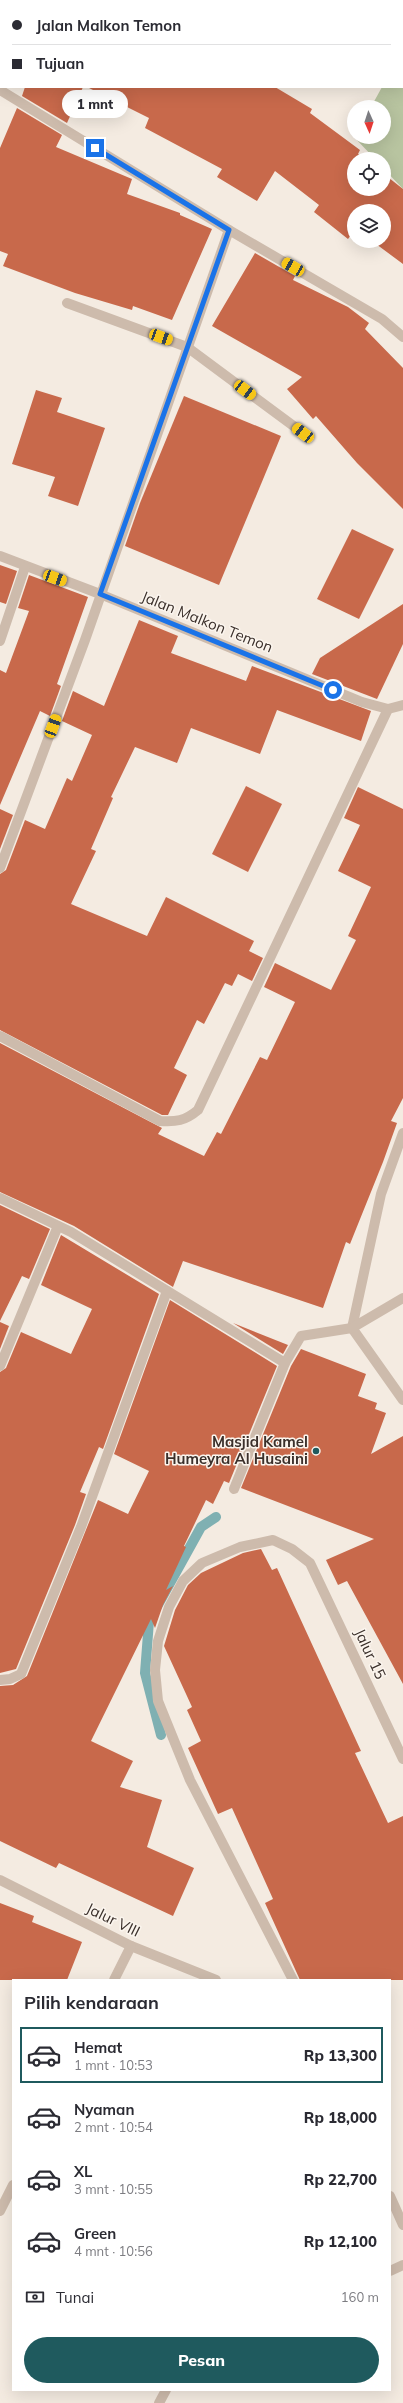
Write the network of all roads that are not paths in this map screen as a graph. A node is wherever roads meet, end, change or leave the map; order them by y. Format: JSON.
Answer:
{"nodes":[{"id":1,"x":1,"y":91,"type":"edge"},
{"id":2,"x":229,"y":230,"type":"junction"},
{"id":3,"x":67,"y":303,"type":"dead end"},
{"id":4,"x":403,"y":337,"type":"edge"},
{"id":5,"x":188,"y":347,"type":"junction"},
{"id":6,"x":303,"y":433,"type":"dead end"},
{"id":7,"x":0,"y":556,"type":"edge"},
{"id":8,"x":25,"y":567,"type":"junction"},
{"id":9,"x":100,"y":594,"type":"junction"},
{"id":10,"x":0,"y":641,"type":"edge"},
{"id":11,"x":398,"y":709,"type":"edge"},
{"id":12,"x":0,"y":868,"type":"edge"},
{"id":13,"x":0,"y":1036,"type":"edge"},
{"id":14,"x":403,"y":1133,"type":"edge"},
{"id":15,"x":0,"y":1198,"type":"edge"},
{"id":16,"x":58,"y":1226,"type":"junction"},
{"id":17,"x":167,"y":1291,"type":"junction"},
{"id":18,"x":403,"y":1298,"type":"edge"},
{"id":19,"x":352,"y":1328,"type":"junction"},
{"id":20,"x":285,"y":1363,"type":"junction"},
{"id":21,"x":0,"y":1366,"type":"edge"},
{"id":22,"x":403,"y":1400,"type":"edge"},
{"id":23,"x":234,"y":1490,"type":"dead end"},
{"id":24,"x":0,"y":1680,"type":"edge"},
{"id":25,"x":403,"y":1759,"type":"edge"},
{"id":26,"x":0,"y":1880,"type":"edge"},
{"id":27,"x":131,"y":1946,"type":"junction"},
{"id":28,"x":114,"y":1979,"type":"edge"},
{"id":29,"x":214,"y":1979,"type":"edge"},
{"id":30,"x":292,"y":1979,"type":"edge"},
{"id":31,"x":12,"y":2187,"type":"edge"},
{"id":32,"x":391,"y":2198,"type":"edge"},
{"id":33,"x":0,"y":2212,"type":"edge"},
{"id":34,"x":403,"y":2225,"type":"edge"},
{"id":35,"x":403,"y":2265,"type":"edge"},
{"id":36,"x":391,"y":2271,"type":"edge"},
{"id":37,"x":165,"y":2391,"type":"edge"},
{"id":38,"x":159,"y":2403,"type":"edge"}],
"edges":[{"from":1,"to":2,"type":"street"},
{"from":2,"to":4,"type":"street"},
{"from":2,"to":5,"type":"street"},
{"from":3,"to":5,"type":"street"},
{"from":5,"to":6,"type":"street"},
{"from":5,"to":9,"type":"street"},
{"from":7,"to":8,"type":"street","name":"Jalan Malkon Temon"},
{"from":8,"to":9,"type":"street","name":"Jalan Malkon Temon"},
{"from":8,"to":10,"type":"street"},
{"from":9,"to":11,"type":"street","name":"Jalan Malkon Temon"},
{"from":9,"to":12,"type":"street"},
{"from":11,"to":13,"type":"street"},
{"from":14,"to":19,"type":"street"},
{"from":15,"to":16,"type":"street"},
{"from":16,"to":17,"type":"street"},
{"from":16,"to":21,"type":"street"},
{"from":17,"to":20,"type":"street"},
{"from":17,"to":24,"type":"street"},
{"from":18,"to":19,"type":"street"},
{"from":19,"to":20,"type":"street"},
{"from":19,"to":22,"type":"street"},
{"from":20,"to":23,"type":"street"},
{"from":25,"to":30,"type":"street","name":"Jalur 15"},
{"from":26,"to":27,"type":"street","name":"Jalur VIII"},
{"from":27,"to":28,"type":"street"},
{"from":27,"to":29,"type":"street","name":"Jalur VIII"},
{"from":31,"to":33,"type":"street"},
{"from":32,"to":34,"type":"street"},
{"from":35,"to":36,"type":"street"},
{"from":37,"to":38,"type":"street"}]}
